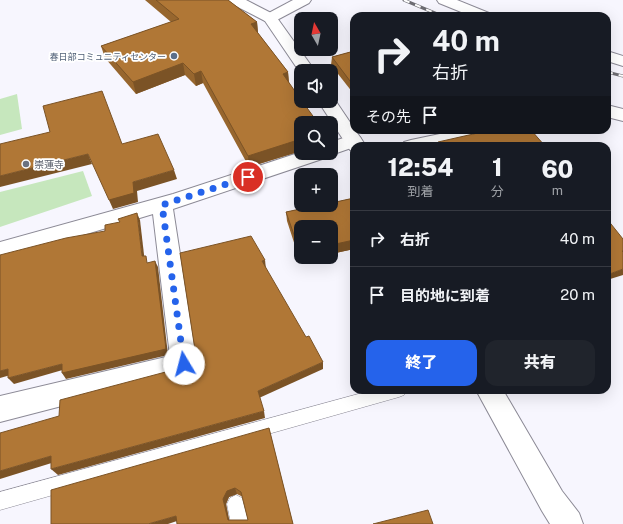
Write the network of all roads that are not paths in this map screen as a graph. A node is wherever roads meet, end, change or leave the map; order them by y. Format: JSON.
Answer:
{"nodes":[{"id":1,"x":235,"y":0,"type":"edge"},
{"id":2,"x":304,"y":0,"type":"edge"},
{"id":3,"x":444,"y":0,"type":"edge"},
{"id":4,"x":472,"y":12,"type":"edge"},
{"id":5,"x":270,"y":18,"type":"junction"},
{"id":6,"x":611,"y":57,"type":"edge"},
{"id":7,"x":623,"y":61,"type":"edge"},
{"id":8,"x":302,"y":64,"type":"edge"},
{"id":9,"x":332,"y":108,"type":"edge"},
{"id":10,"x":611,"y":112,"type":"edge"},
{"id":11,"x":623,"y":115,"type":"edge"},
{"id":12,"x":470,"y":134,"type":"edge"},
{"id":13,"x":354,"y":142,"type":"edge"},
{"id":14,"x":430,"y":142,"type":"edge"},
{"id":15,"x":350,"y":145,"type":"edge"},
{"id":16,"x":338,"y":148,"type":"edge"},
{"id":17,"x":297,"y":160,"type":"edge"},
{"id":18,"x":162,"y":205,"type":"junction"},
{"id":19,"x":0,"y":250,"type":"edge"},
{"id":20,"x":385,"y":394,"type":"edge"},
{"id":21,"x":491,"y":394,"type":"edge"},
{"id":22,"x":0,"y":409,"type":"edge"},
{"id":23,"x":0,"y":501,"type":"edge"},
{"id":24,"x":236,"y":504,"type":"edge"},
{"id":25,"x":240,"y":524,"type":"edge"},
{"id":26,"x":568,"y":524,"type":"edge"}],
"edges":[{"from":1,"to":5,"type":"street"},
{"from":2,"to":5,"type":"street"},
{"from":3,"to":4,"type":"street"},
{"from":5,"to":8,"type":"street"},
{"from":6,"to":7,"type":"street"},
{"from":9,"to":13,"type":"street"},
{"from":10,"to":11,"type":"street"},
{"from":12,"to":14,"type":"street"},
{"from":15,"to":16,"type":"street"},
{"from":17,"to":18,"type":"street"},
{"from":18,"to":19,"type":"street"},
{"from":18,"to":22,"type":"street"},
{"from":20,"to":23,"type":"lane"},
{"from":21,"to":26,"type":"street"},
{"from":24,"to":25,"type":"lane"}]}
